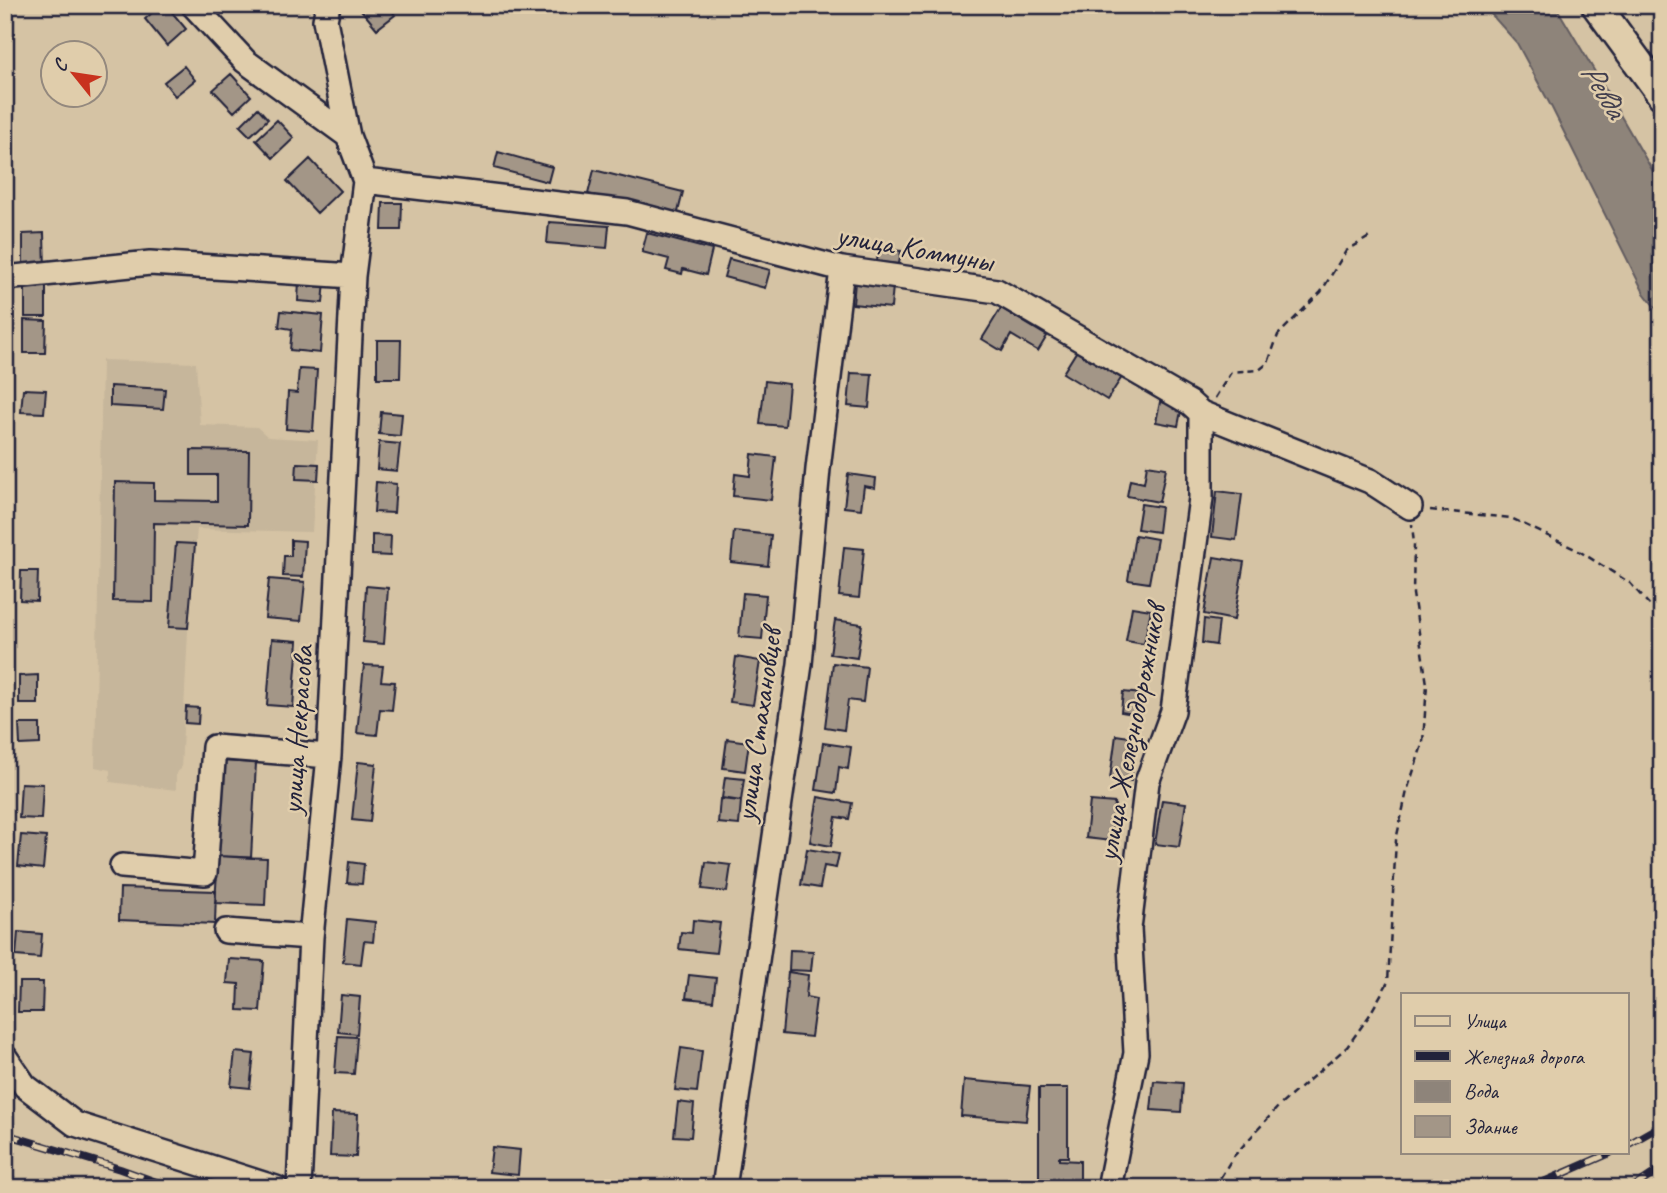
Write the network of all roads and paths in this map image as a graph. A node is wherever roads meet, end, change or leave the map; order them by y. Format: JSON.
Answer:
{"nodes":[{"id":1,"x":193,"y":5,"type":"edge"},
{"id":2,"x":328,"y":5,"type":"edge"},
{"id":3,"x":1596,"y":5,"type":"edge"},
{"id":4,"x":1662,"y":95,"type":"edge"},
{"id":5,"x":348,"y":136,"type":"junction"},
{"id":6,"x":365,"y":181,"type":"junction"},
{"id":7,"x":1371,"y":236,"type":"dead end"},
{"id":8,"x":842,"y":270,"type":"junction"},
{"id":9,"x":354,"y":276,"type":"junction"},
{"id":10,"x":5,"y":278,"type":"edge"},
{"id":11,"x":1201,"y":414,"type":"junction"},
{"id":12,"x":1410,"y":507,"type":"junction"},
{"id":13,"x":1662,"y":618,"type":"edge"},
{"id":14,"x":329,"y":756,"type":"junction"},
{"id":15,"x":122,"y":866,"type":"dead end"},
{"id":16,"x":226,"y":931,"type":"dead end"},
{"id":17,"x":311,"y":937,"type":"junction"},
{"id":18,"x":5,"y":1057,"type":"edge"},
{"id":19,"x":276,"y":1188,"type":"edge"},
{"id":20,"x":299,"y":1188,"type":"edge"},
{"id":21,"x":724,"y":1188,"type":"edge"},
{"id":22,"x":1110,"y":1188,"type":"edge"},
{"id":23,"x":1214,"y":1188,"type":"edge"}],
"edges":[{"from":1,"to":5,"type":"street"},
{"from":2,"to":5,"type":"street"},
{"from":3,"to":4,"type":"main road"},
{"from":5,"to":6,"type":"street"},
{"from":6,"to":8,"type":"street","name":"улица Коммуны"},
{"from":6,"to":9,"type":"street"},
{"from":7,"to":11,"type":"path"},
{"from":8,"to":11,"type":"street","name":"улица Коммуны"},
{"from":8,"to":21,"type":"street","name":"улица Стахановцев"},
{"from":9,"to":10,"type":"street"},
{"from":9,"to":14,"type":"street","name":"улица Некрасова"},
{"from":11,"to":12,"type":"street","name":"улица Коммуны"},
{"from":11,"to":22,"type":"street","name":"улица Железнодорожников"},
{"from":12,"to":13,"type":"path"},
{"from":12,"to":23,"type":"path"},
{"from":14,"to":15,"type":"street"},
{"from":14,"to":17,"type":"street","name":"улица Некрасова"},
{"from":16,"to":17,"type":"street"},
{"from":17,"to":20,"type":"street","name":"улица Некрасова"},
{"from":18,"to":19,"type":"street"}]}
